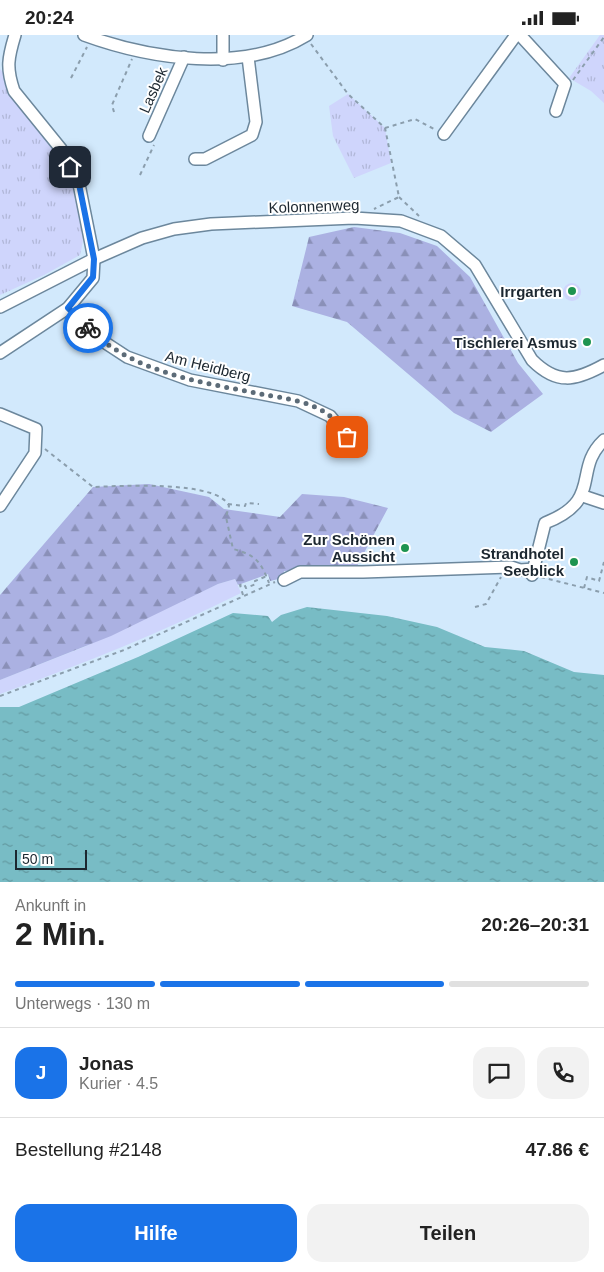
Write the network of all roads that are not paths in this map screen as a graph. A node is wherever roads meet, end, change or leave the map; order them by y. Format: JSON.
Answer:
{"nodes":[{"id":1,"x":15,"y":35,"type":"edge"},
{"id":2,"x":223,"y":35,"type":"edge"},
{"id":3,"x":516,"y":35,"type":"edge"},
{"id":4,"x":520,"y":35,"type":"edge"},
{"id":5,"x":88,"y":36,"type":"edge"},
{"id":6,"x":306,"y":36,"type":"edge"},
{"id":7,"x":184,"y":57,"type":"junction"},
{"id":8,"x":248,"y":57,"type":"junction"},
{"id":9,"x":223,"y":60,"type":"junction"},
{"id":10,"x":4,"y":63,"type":"edge"},
{"id":11,"x":556,"y":111,"type":"dead end"},
{"id":12,"x":444,"y":134,"type":"road end"},
{"id":13,"x":149,"y":136,"type":"road end"},
{"id":14,"x":195,"y":159,"type":"dead end"},
{"id":15,"x":94,"y":259,"type":"junction"},
{"id":16,"x":0,"y":307,"type":"edge"},
{"id":17,"x":68,"y":308,"type":"junction"},
{"id":18,"x":0,"y":353,"type":"edge"},
{"id":19,"x":604,"y":365,"type":"edge"},
{"id":20,"x":0,"y":414,"type":"edge"},
{"id":21,"x":347,"y":437,"type":"dead end"},
{"id":22,"x":604,"y":440,"type":"edge"},
{"id":23,"x":583,"y":497,"type":"junction"},
{"id":24,"x":604,"y":503,"type":"edge"},
{"id":25,"x":0,"y":506,"type":"edge"},
{"id":26,"x":284,"y":580,"type":"dead end"}],
"edges":[{"from":1,"to":10,"type":"street"},
{"from":2,"to":9,"type":"street"},
{"from":3,"to":12,"type":"street"},
{"from":4,"to":11,"type":"street"},
{"from":5,"to":7,"type":"street"},
{"from":6,"to":8,"type":"street"},
{"from":7,"to":9,"type":"street"},
{"from":7,"to":13,"type":"street","name":"Lasbek"},
{"from":8,"to":9,"type":"street"},
{"from":8,"to":14,"type":"street"},
{"from":10,"to":15,"type":"street"},
{"from":15,"to":16,"type":"street","name":"Kolonnenweg"},
{"from":15,"to":17,"type":"street"},
{"from":15,"to":19,"type":"street","name":"Kolonnenweg"},
{"from":17,"to":18,"type":"street"},
{"from":17,"to":21,"type":"street","name":"Am Heidberg"},
{"from":20,"to":25,"type":"street"},
{"from":22,"to":23,"type":"street"},
{"from":23,"to":24,"type":"street"},
{"from":23,"to":26,"type":"street"}]}
